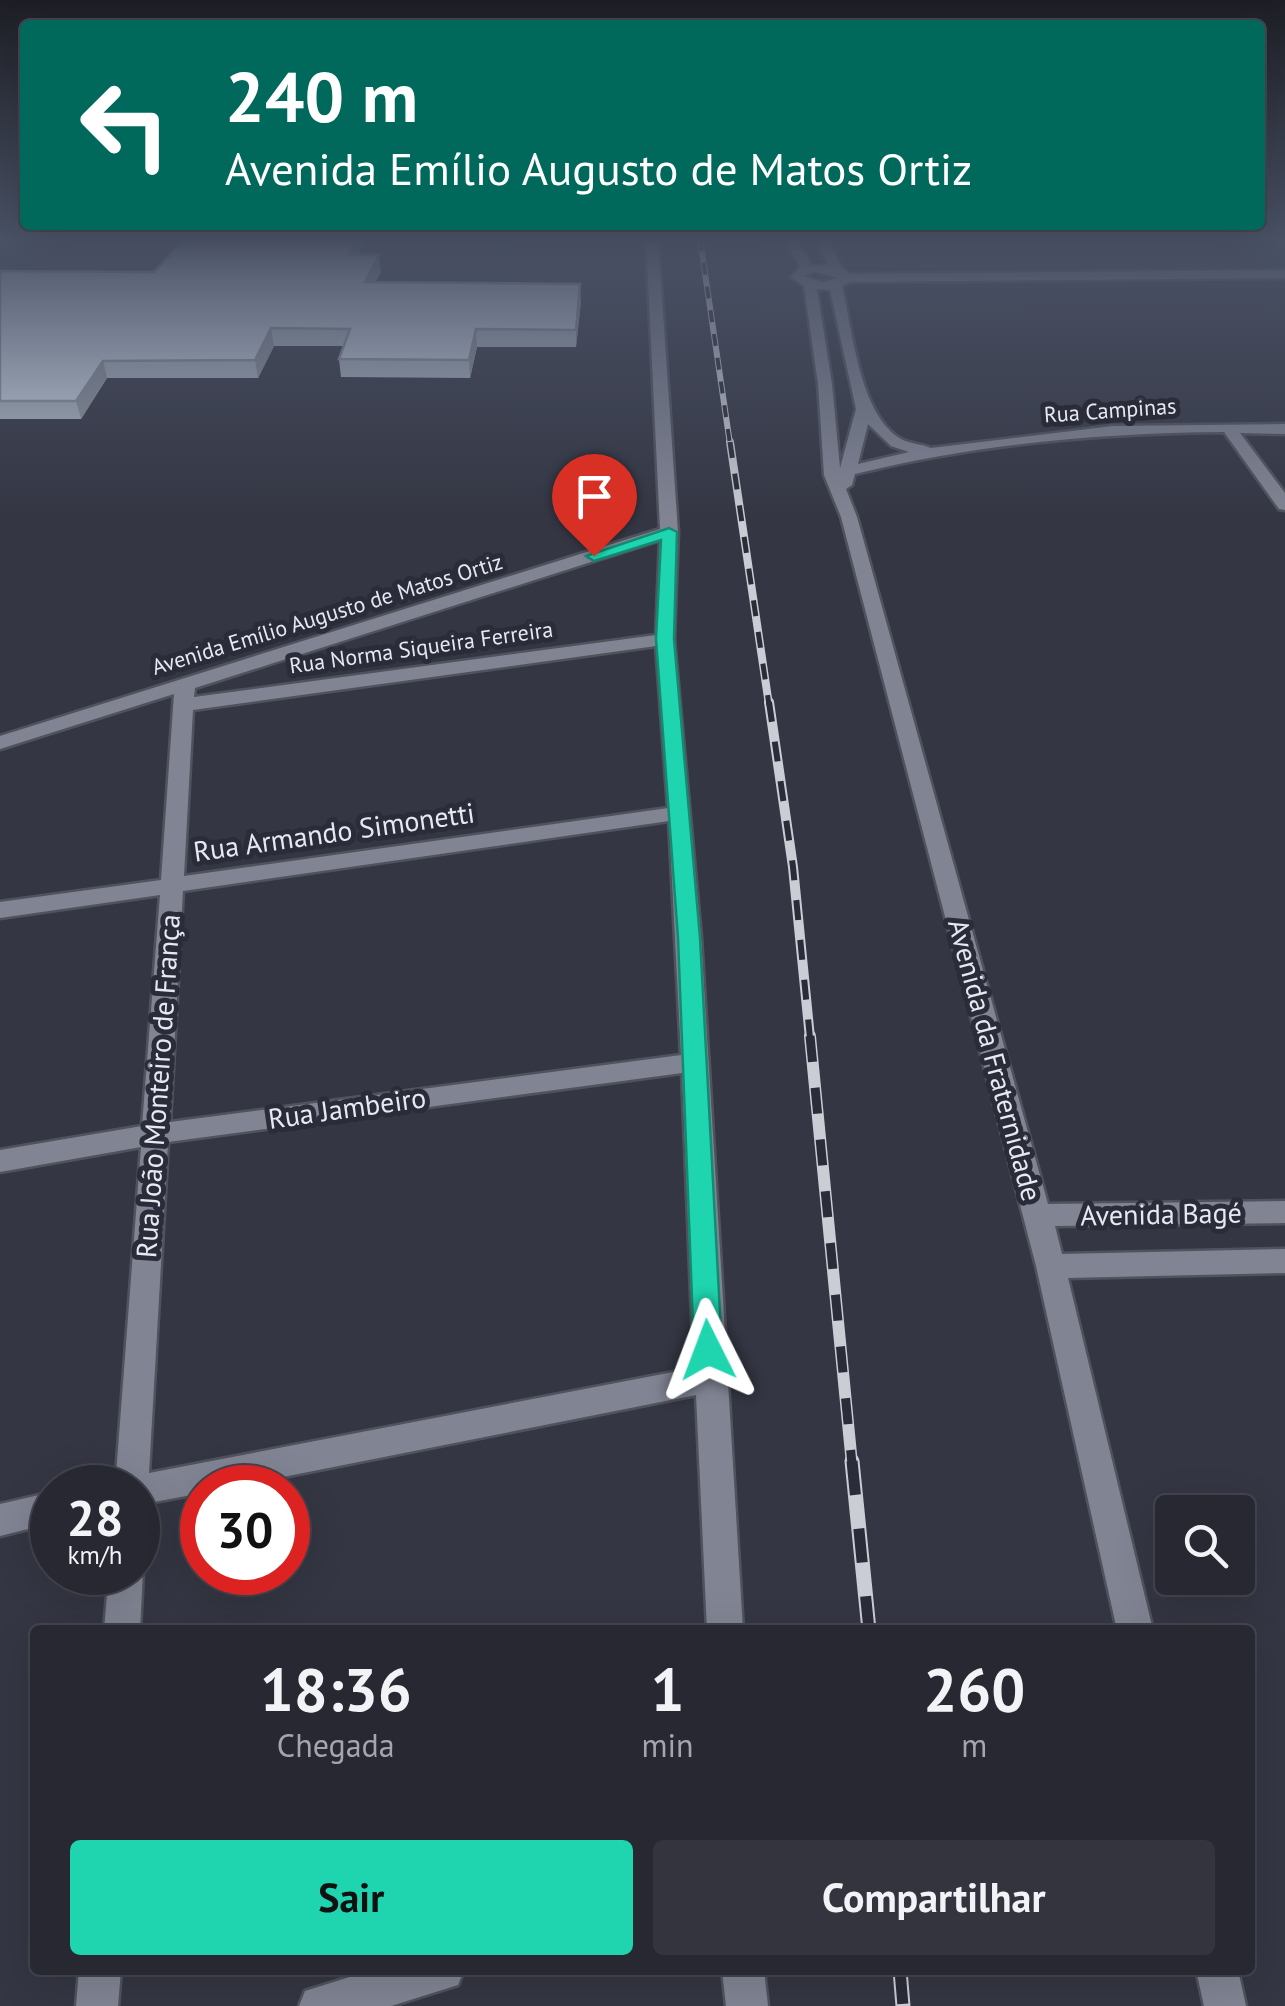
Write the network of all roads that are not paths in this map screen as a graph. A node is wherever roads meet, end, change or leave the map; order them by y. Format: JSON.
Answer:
{"nodes":[{"id":1,"x":657,"y":333,"type":"edge"},
{"id":2,"x":817,"y":333,"type":"edge"},
{"id":3,"x":850,"y":333,"type":"edge"},
{"id":4,"x":825,"y":384,"type":"junction"},
{"id":5,"x":864,"y":409,"type":"junction"},
{"id":6,"x":1228,"y":427,"type":"junction"},
{"id":7,"x":1285,"y":429,"type":"edge"},
{"id":8,"x":854,"y":442,"type":"junction"},
{"id":9,"x":940,"y":451,"type":"junction"},
{"id":10,"x":908,"y":457,"type":"junction"},
{"id":11,"x":840,"y":480,"type":"junction"},
{"id":12,"x":1285,"y":505,"type":"edge"},
{"id":13,"x":669,"y":532,"type":"junction"},
{"id":14,"x":665,"y":639,"type":"junction"},
{"id":15,"x":184,"y":695,"type":"junction"},
{"id":16,"x":0,"y":743,"type":"edge"},
{"id":17,"x":676,"y":813,"type":"junction"},
{"id":18,"x":172,"y":885,"type":"junction"},
{"id":19,"x":0,"y":910,"type":"edge"},
{"id":20,"x":696,"y":1062,"type":"junction"},
{"id":21,"x":155,"y":1134,"type":"junction"},
{"id":22,"x":0,"y":1161,"type":"edge"},
{"id":23,"x":1285,"y":1212,"type":"edge"},
{"id":24,"x":1037,"y":1216,"type":"junction"},
{"id":25,"x":1285,"y":1261,"type":"edge"},
{"id":26,"x":1052,"y":1266,"type":"junction"},
{"id":27,"x":710,"y":1379,"type":"junction"},
{"id":28,"x":136,"y":1465,"type":"edge"},
{"id":29,"x":160,"y":1484,"type":"edge"},
{"id":30,"x":30,"y":1513,"type":"edge"},
{"id":31,"x":0,"y":1520,"type":"edge"},
{"id":32,"x":124,"y":1595,"type":"edge"},
{"id":33,"x":122,"y":1625,"type":"edge"},
{"id":34,"x":725,"y":1625,"type":"edge"},
{"id":35,"x":1135,"y":1625,"type":"edge"},
{"id":36,"x":100,"y":1975,"type":"edge"},
{"id":37,"x":426,"y":1975,"type":"edge"},
{"id":38,"x":743,"y":1975,"type":"edge"},
{"id":39,"x":1217,"y":1975,"type":"edge"},
{"id":40,"x":98,"y":2006,"type":"edge"},
{"id":41,"x":320,"y":2006,"type":"edge"},
{"id":42,"x":747,"y":2006,"type":"edge"},
{"id":43,"x":1225,"y":2006,"type":"edge"}],
"edges":[{"from":1,"to":13,"type":"street"},
{"from":2,"to":4,"type":"street","name":"Avenida da Fraternidade"},
{"from":3,"to":5,"type":"street"},
{"from":4,"to":8,"type":"street"},
{"from":4,"to":11,"type":"street","name":"Avenida da Fraternidade"},
{"from":5,"to":8,"type":"street","name":"Avenida da Fraternidade"},
{"from":5,"to":9,"type":"street","name":"Rua Campinas"},
{"from":6,"to":7,"type":"street","name":"Rua Campinas"},
{"from":6,"to":9,"type":"street","name":"Rua Campinas"},
{"from":6,"to":12,"type":"street"},
{"from":8,"to":10,"type":"street"},
{"from":8,"to":11,"type":"street","name":"Avenida da Fraternidade"},
{"from":9,"to":10,"type":"street","name":"Rua Campinas"},
{"from":10,"to":11,"type":"street","name":"Rua Campinas"},
{"from":11,"to":24,"type":"street","name":"Avenida da Fraternidade"},
{"from":13,"to":14,"type":"street"},
{"from":13,"to":15,"type":"street","name":"Avenida Emílio Augusto de Matos Ortiz"},
{"from":14,"to":15,"type":"street","name":"Rua Norma Siqueira Ferreira"},
{"from":14,"to":17,"type":"street"},
{"from":15,"to":16,"type":"street","name":"Avenida Emílio Augusto de Matos Ortiz"},
{"from":15,"to":18,"type":"street","name":"Rua João Monteiro de França"},
{"from":17,"to":18,"type":"street","name":"Rua Armando Simonetti"},
{"from":17,"to":20,"type":"street"},
{"from":18,"to":19,"type":"street","name":"Rua Armando Simonetti"},
{"from":18,"to":21,"type":"street","name":"Rua João Monteiro de França"},
{"from":20,"to":21,"type":"street","name":"Rua Jambeiro"},
{"from":20,"to":27,"type":"street"},
{"from":21,"to":22,"type":"street","name":"Rua Jambeiro"},
{"from":21,"to":28,"type":"street","name":"Rua João Monteiro de França"},
{"from":23,"to":24,"type":"street","name":"Avenida Bagé"},
{"from":24,"to":26,"type":"street","name":"Avenida da Fraternidade"},
{"from":25,"to":26,"type":"street","name":"Avenida Bagé"},
{"from":26,"to":35,"type":"street","name":"Avenida da Fraternidade"},
{"from":27,"to":29,"type":"street"},
{"from":27,"to":34,"type":"street"},
{"from":30,"to":31,"type":"street"},
{"from":32,"to":33,"type":"street"},
{"from":36,"to":40,"type":"street"},
{"from":37,"to":41,"type":"street"},
{"from":38,"to":42,"type":"street"},
{"from":39,"to":43,"type":"street"}]}
